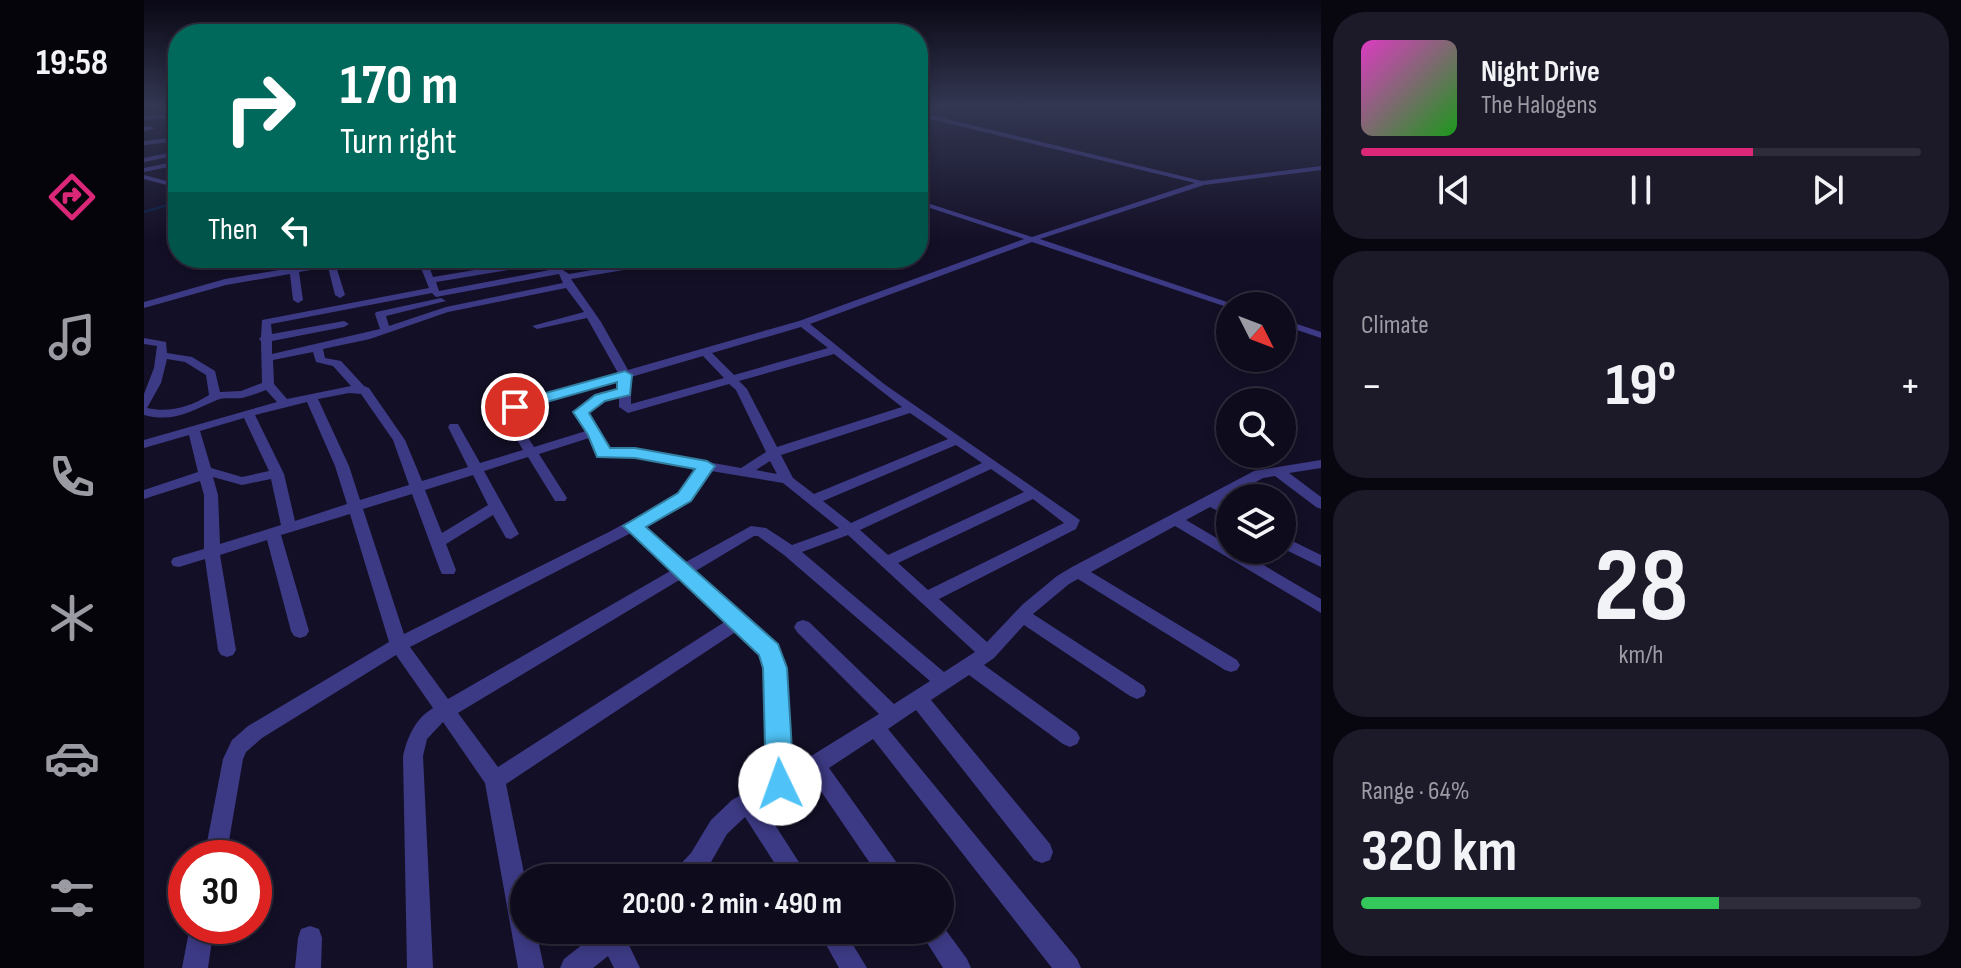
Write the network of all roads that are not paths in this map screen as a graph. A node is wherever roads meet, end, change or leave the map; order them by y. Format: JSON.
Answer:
{"nodes":[{"id":1,"x":1072,"y":151,"type":"edge"},
{"id":2,"x":168,"y":155,"type":"edge"},
{"id":3,"x":144,"y":160,"type":"edge"},
{"id":4,"x":168,"y":165,"type":"edge"},
{"id":5,"x":1321,"y":168,"type":"edge"},
{"id":6,"x":144,"y":170,"type":"edge"},
{"id":7,"x":144,"y":177,"type":"edge"},
{"id":8,"x":168,"y":182,"type":"edge"},
{"id":9,"x":1203,"y":183,"type":"junction"},
{"id":10,"x":928,"y":205,"type":"edge"},
{"id":11,"x":1030,"y":240,"type":"junction"},
{"id":12,"x":300,"y":268,"type":"edge"},
{"id":13,"x":332,"y":268,"type":"edge"},
{"id":14,"x":424,"y":268,"type":"edge"},
{"id":15,"x":528,"y":268,"type":"edge"},
{"id":16,"x":626,"y":268,"type":"edge"},
{"id":17,"x":294,"y":269,"type":"junction"},
{"id":18,"x":567,"y":281,"type":"junction"},
{"id":19,"x":340,"y":295,"type":"dead end"},
{"id":20,"x":438,"y":295,"type":"junction"},
{"id":21,"x":298,"y":300,"type":"dead end"},
{"id":22,"x":1216,"y":300,"type":"edge"},
{"id":23,"x":144,"y":305,"type":"edge"},
{"id":24,"x":590,"y":314,"type":"junction"},
{"id":25,"x":803,"y":323,"type":"junction"},
{"id":26,"x":344,"y":324,"type":"dead end"},
{"id":27,"x":537,"y":326,"type":"dead end"},
{"id":28,"x":1296,"y":327,"type":"edge"},
{"id":29,"x":385,"y":330,"type":"junction"},
{"id":30,"x":296,"y":333,"type":"junction"},
{"id":31,"x":1321,"y":335,"type":"edge"},
{"id":32,"x":264,"y":339,"type":"junction"},
{"id":33,"x":144,"y":341,"type":"edge"},
{"id":34,"x":317,"y":347,"type":"junction"},
{"id":35,"x":834,"y":350,"type":"junction"},
{"id":36,"x":705,"y":352,"type":"junction"},
{"id":37,"x":287,"y":353,"type":"junction"},
{"id":38,"x":162,"y":355,"type":"junction"},
{"id":39,"x":267,"y":358,"type":"junction"},
{"id":40,"x":625,"y":375,"type":"junction"},
{"id":41,"x":734,"y":381,"type":"junction"},
{"id":42,"x":268,"y":385,"type":"junction"},
{"id":43,"x":360,"y":389,"type":"junction"},
{"id":44,"x":625,"y":392,"type":"junction"},
{"id":45,"x":215,"y":396,"type":"junction"},
{"id":46,"x":311,"y":398,"type":"junction"},
{"id":47,"x":145,"y":403,"type":"edge"},
{"id":48,"x":286,"y":405,"type":"junction"},
{"id":49,"x":912,"y":408,"type":"junction"},
{"id":50,"x":249,"y":415,"type":"junction"},
{"id":51,"x":454,"y":427,"type":"dead end"},
{"id":52,"x":194,"y":431,"type":"junction"},
{"id":53,"x":594,"y":433,"type":"junction"},
{"id":54,"x":957,"y":440,"type":"junction"},
{"id":55,"x":144,"y":444,"type":"edge"},
{"id":56,"x":529,"y":452,"type":"junction"},
{"id":57,"x":773,"y":453,"type":"junction"},
{"id":58,"x":992,"y":464,"type":"junction"},
{"id":59,"x":1320,"y":465,"type":"edge"},
{"id":60,"x":707,"y":466,"type":"junction"},
{"id":61,"x":475,"y":468,"type":"junction"},
{"id":62,"x":1276,"y":470,"type":"junction"},
{"id":63,"x":205,"y":473,"type":"junction"},
{"id":64,"x":742,"y":473,"type":"junction"},
{"id":65,"x":277,"y":474,"type":"junction"},
{"id":66,"x":787,"y":480,"type":"junction"},
{"id":67,"x":417,"y":487,"type":"junction"},
{"id":68,"x":1034,"y":493,"type":"junction"},
{"id":69,"x":144,"y":495,"type":"edge"},
{"id":70,"x":560,"y":498,"type":"dead end"},
{"id":71,"x":813,"y":500,"type":"junction"},
{"id":72,"x":1211,"y":501,"type":"junction"},
{"id":73,"x":1216,"y":504,"type":"edge"},
{"id":74,"x":1321,"y":504,"type":"edge"},
{"id":75,"x":354,"y":505,"type":"junction"},
{"id":76,"x":496,"y":507,"type":"junction"},
{"id":77,"x":1174,"y":519,"type":"junction"},
{"id":78,"x":633,"y":526,"type":"junction"},
{"id":79,"x":281,"y":529,"type":"junction"},
{"id":80,"x":850,"y":529,"type":"junction"},
{"id":81,"x":511,"y":534,"type":"dead end"},
{"id":82,"x":438,"y":542,"type":"junction"},
{"id":83,"x":1296,"y":549,"type":"edge"},
{"id":84,"x":790,"y":551,"type":"junction"},
{"id":85,"x":212,"y":552,"type":"junction"},
{"id":86,"x":179,"y":562,"type":"dead end"},
{"id":87,"x":886,"y":562,"type":"junction"},
{"id":88,"x":1321,"y":562,"type":"edge"},
{"id":89,"x":448,"y":570,"type":"dead end"},
{"id":90,"x":685,"y":571,"type":"junction"},
{"id":91,"x":1078,"y":571,"type":"junction"},
{"id":92,"x":926,"y":598,"type":"junction"},
{"id":93,"x":1321,"y":607,"type":"edge"},
{"id":94,"x":1023,"y":616,"type":"junction"},
{"id":95,"x":739,"y":621,"type":"junction"},
{"id":96,"x":803,"y":627,"type":"dead end"},
{"id":97,"x":300,"y":631,"type":"dead end"},
{"id":98,"x":399,"y":645,"type":"junction"},
{"id":99,"x":227,"y":650,"type":"dead end"},
{"id":100,"x":988,"y":653,"type":"junction"},
{"id":101,"x":970,"y":665,"type":"junction"},
{"id":102,"x":1231,"y":665,"type":"dead end"},
{"id":103,"x":943,"y":682,"type":"junction"},
{"id":104,"x":1137,"y":691,"type":"dead end"},
{"id":105,"x":918,"y":699,"type":"junction"},
{"id":106,"x":445,"y":711,"type":"junction"},
{"id":107,"x":885,"y":721,"type":"junction"},
{"id":108,"x":1070,"y":738,"type":"dead end"},
{"id":109,"x":815,"y":766,"type":"junction"},
{"id":110,"x":495,"y":780,"type":"junction"},
{"id":111,"x":780,"y":784,"type":"junction"},
{"id":112,"x":748,"y":802,"type":"junction"},
{"id":113,"x":218,"y":840,"type":"edge"},
{"id":114,"x":1042,"y":852,"type":"dead end"},
{"id":115,"x":696,"y":864,"type":"edge"},
{"id":116,"x":788,"y":864,"type":"edge"},
{"id":117,"x":884,"y":864,"type":"edge"},
{"id":118,"x":310,"y":938,"type":"dead end"},
{"id":119,"x":199,"y":944,"type":"edge"},
{"id":120,"x":602,"y":944,"type":"edge"},
{"id":121,"x":619,"y":944,"type":"edge"},
{"id":122,"x":839,"y":944,"type":"edge"},
{"id":123,"x":941,"y":944,"type":"edge"},
{"id":124,"x":195,"y":968,"type":"edge"},
{"id":125,"x":308,"y":968,"type":"edge"},
{"id":126,"x":420,"y":968,"type":"edge"},
{"id":127,"x":531,"y":968,"type":"edge"},
{"id":128,"x":573,"y":968,"type":"edge"},
{"id":129,"x":627,"y":968,"type":"edge"},
{"id":130,"x":854,"y":968,"type":"edge"},
{"id":131,"x":958,"y":968,"type":"edge"},
{"id":132,"x":1068,"y":968,"type":"edge"}],
"edges":[{"from":1,"to":9,"type":"street"},
{"from":2,"to":3,"type":"street"},
{"from":4,"to":6,"type":"street"},
{"from":5,"to":9,"type":"street"},
{"from":7,"to":8,"type":"street"},
{"from":9,"to":11,"type":"street"},
{"from":10,"to":11,"type":"street"},
{"from":11,"to":22,"type":"street"},
{"from":11,"to":25,"type":"street"},
{"from":12,"to":17,"type":"street"},
{"from":13,"to":19,"type":"street"},
{"from":14,"to":20,"type":"street"},
{"from":15,"to":20,"type":"street"},
{"from":16,"to":18,"type":"street"},
{"from":17,"to":21,"type":"street"},
{"from":17,"to":23,"type":"street"},
{"from":18,"to":20,"type":"street"},
{"from":18,"to":20,"type":"street"},
{"from":18,"to":24,"type":"street"},
{"from":20,"to":29,"type":"street"},
{"from":20,"to":29,"type":"street"},
{"from":20,"to":32,"type":"street"},
{"from":24,"to":27,"type":"street"},
{"from":24,"to":40,"type":"street"},
{"from":25,"to":35,"type":"street"},
{"from":25,"to":36,"type":"street"},
{"from":26,"to":30,"type":"street"},
{"from":28,"to":31,"type":"street"},
{"from":29,"to":34,"type":"street"},
{"from":30,"to":32,"type":"street"},
{"from":30,"to":37,"type":"street"},
{"from":32,"to":39,"type":"street"},
{"from":33,"to":38,"type":"street"},
{"from":34,"to":37,"type":"street"},
{"from":34,"to":43,"type":"street"},
{"from":35,"to":41,"type":"street"},
{"from":35,"to":49,"type":"street"},
{"from":36,"to":40,"type":"street"},
{"from":36,"to":41,"type":"street"},
{"from":37,"to":39,"type":"street"},
{"from":38,"to":45,"type":"street"},
{"from":38,"to":47,"type":"street"},
{"from":39,"to":42,"type":"street"},
{"from":40,"to":44,"type":"street"},
{"from":40,"to":56,"type":"street"},
{"from":41,"to":44,"type":"street"},
{"from":41,"to":57,"type":"street"},
{"from":42,"to":45,"type":"street"},
{"from":42,"to":48,"type":"street"},
{"from":43,"to":46,"type":"street"},
{"from":43,"to":67,"type":"street"},
{"from":44,"to":53,"type":"street"},
{"from":45,"to":47,"type":"street"},
{"from":46,"to":48,"type":"street"},
{"from":46,"to":75,"type":"street"},
{"from":48,"to":50,"type":"street"},
{"from":49,"to":54,"type":"street"},
{"from":49,"to":57,"type":"street"},
{"from":50,"to":52,"type":"street"},
{"from":50,"to":65,"type":"street"},
{"from":51,"to":61,"type":"street"},
{"from":52,"to":55,"type":"street"},
{"from":52,"to":63,"type":"street"},
{"from":53,"to":56,"type":"street"},
{"from":53,"to":60,"type":"street"},
{"from":54,"to":58,"type":"street"},
{"from":54,"to":71,"type":"street"},
{"from":56,"to":61,"type":"street"},
{"from":56,"to":70,"type":"street"},
{"from":57,"to":64,"type":"street"},
{"from":57,"to":66,"type":"street"},
{"from":58,"to":68,"type":"street"},
{"from":58,"to":80,"type":"street"},
{"from":59,"to":62,"type":"street"},
{"from":60,"to":64,"type":"street"},
{"from":60,"to":78,"type":"street"},
{"from":61,"to":67,"type":"street"},
{"from":61,"to":76,"type":"street"},
{"from":62,"to":72,"type":"street"},
{"from":62,"to":74,"type":"street"},
{"from":63,"to":65,"type":"street"},
{"from":63,"to":69,"type":"street"},
{"from":63,"to":85,"type":"street"},
{"from":64,"to":66,"type":"street"},
{"from":65,"to":79,"type":"street"},
{"from":66,"to":71,"type":"street"},
{"from":67,"to":75,"type":"street"},
{"from":67,"to":82,"type":"street"},
{"from":68,"to":87,"type":"street"},
{"from":68,"to":92,"type":"street"},
{"from":71,"to":80,"type":"street"},
{"from":72,"to":73,"type":"street"},
{"from":72,"to":77,"type":"street"},
{"from":75,"to":79,"type":"street"},
{"from":75,"to":98,"type":"street"},
{"from":76,"to":81,"type":"street"},
{"from":76,"to":82,"type":"street"},
{"from":77,"to":91,"type":"street"},
{"from":77,"to":93,"type":"street"},
{"from":78,"to":90,"type":"street"},
{"from":78,"to":98,"type":"street"},
{"from":79,"to":85,"type":"street"},
{"from":79,"to":97,"type":"street"},
{"from":80,"to":84,"type":"street"},
{"from":80,"to":87,"type":"street"},
{"from":82,"to":89,"type":"street"},
{"from":83,"to":88,"type":"street"},
{"from":84,"to":90,"type":"street"},
{"from":84,"to":103,"type":"street"},
{"from":85,"to":86,"type":"street"},
{"from":85,"to":99,"type":"street"},
{"from":87,"to":92,"type":"street"},
{"from":90,"to":95,"type":"street"},
{"from":90,"to":106,"type":"street"},
{"from":91,"to":94,"type":"street"},
{"from":91,"to":102,"type":"street"},
{"from":92,"to":100,"type":"street"},
{"from":94,"to":100,"type":"street"},
{"from":94,"to":104,"type":"street"},
{"from":95,"to":110,"type":"street"},
{"from":95,"to":111,"type":"street"},
{"from":96,"to":107,"type":"street"},
{"from":98,"to":106,"type":"street"},
{"from":98,"to":113,"type":"street"},
{"from":100,"to":101,"type":"street"},
{"from":101,"to":103,"type":"street"},
{"from":101,"to":108,"type":"street"},
{"from":103,"to":105,"type":"street"},
{"from":105,"to":107,"type":"street"},
{"from":105,"to":114,"type":"street"},
{"from":106,"to":110,"type":"street"},
{"from":106,"to":126,"type":"street"},
{"from":107,"to":109,"type":"street"},
{"from":107,"to":132,"type":"street"},
{"from":109,"to":111,"type":"street"},
{"from":109,"to":117,"type":"street"},
{"from":110,"to":127,"type":"street"},
{"from":111,"to":112,"type":"street"},
{"from":112,"to":115,"type":"street"},
{"from":112,"to":116,"type":"street"},
{"from":118,"to":125,"type":"street"},
{"from":119,"to":124,"type":"street"},
{"from":120,"to":128,"type":"street"},
{"from":121,"to":129,"type":"street"},
{"from":122,"to":130,"type":"street"},
{"from":123,"to":131,"type":"street"}]}
